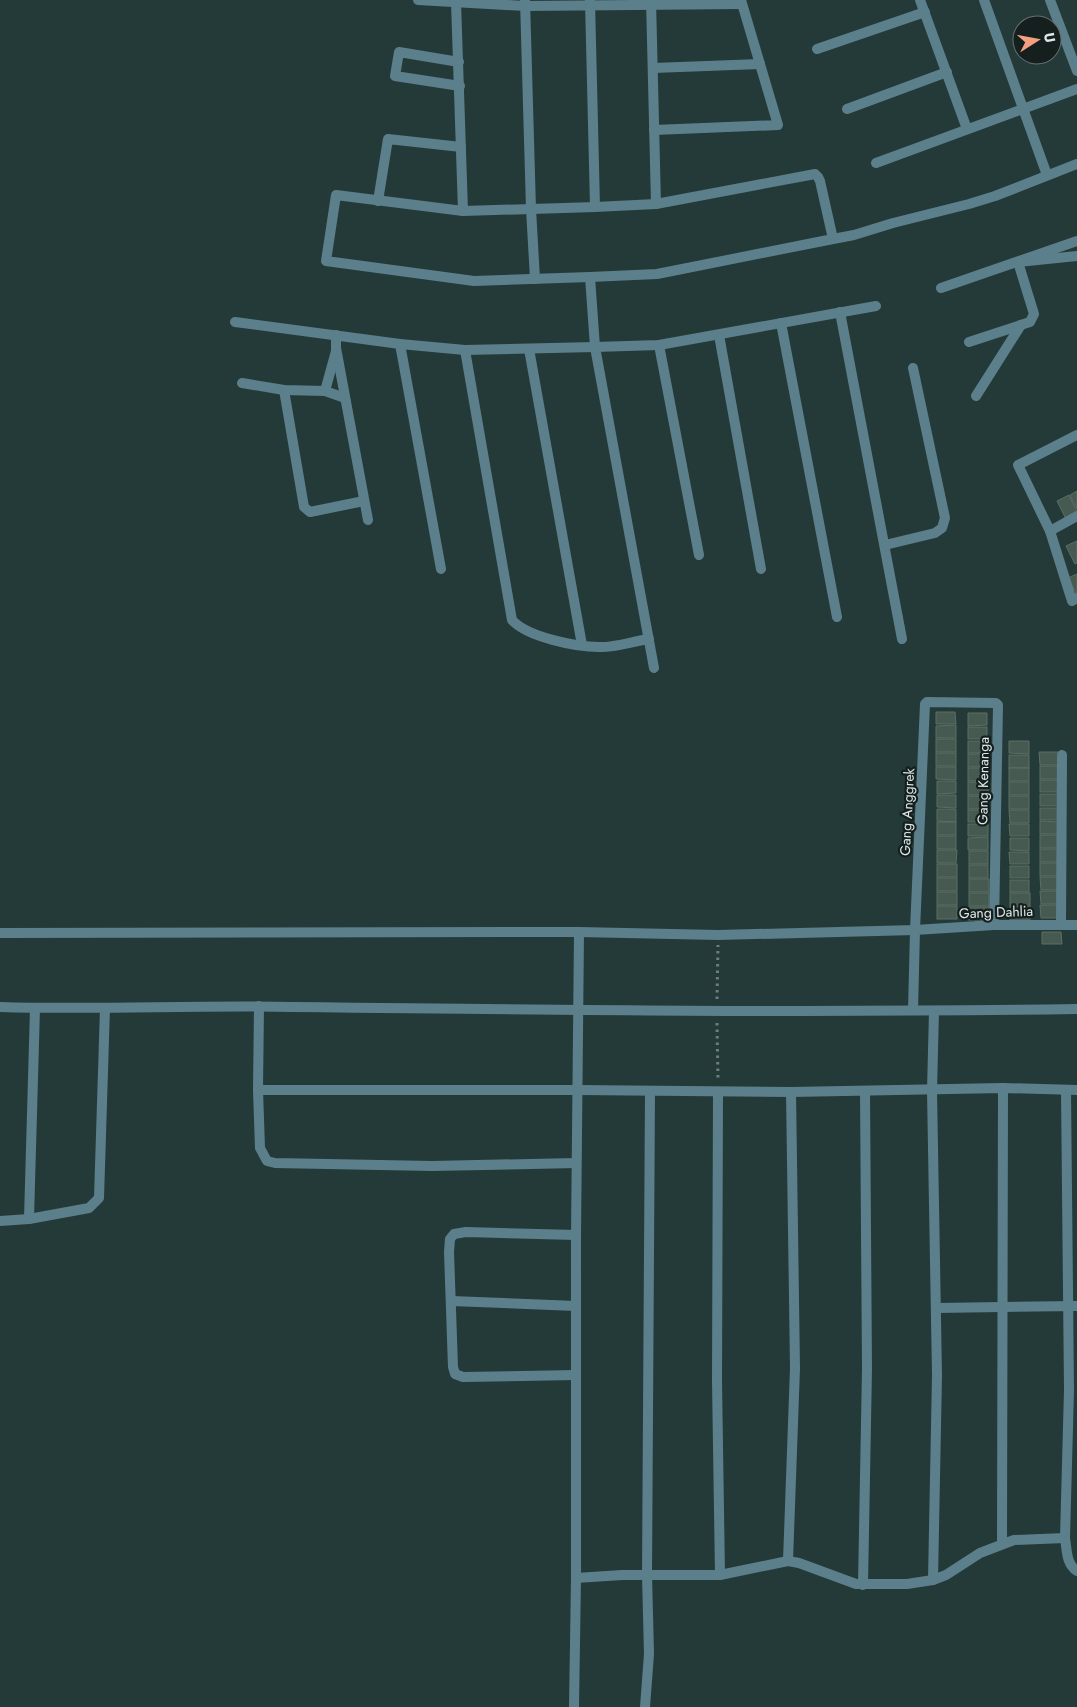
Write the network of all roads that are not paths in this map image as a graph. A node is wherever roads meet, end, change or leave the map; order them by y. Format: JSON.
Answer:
{"nodes":[{"id":1,"x":418,"y":0,"type":"edge"},
{"id":2,"x":920,"y":0,"type":"edge"},
{"id":3,"x":984,"y":0,"type":"edge"},
{"id":4,"x":1050,"y":0,"type":"edge"},
{"id":5,"x":456,"y":2,"type":"junction"},
{"id":6,"x":741,"y":2,"type":"edge"},
{"id":7,"x":525,"y":3,"type":"edge"},
{"id":8,"x":590,"y":3,"type":"edge"},
{"id":9,"x":651,"y":3,"type":"edge"},
{"id":10,"x":924,"y":12,"type":"junction"},
{"id":11,"x":817,"y":49,"type":"dead end"},
{"id":12,"x":459,"y":62,"type":"junction"},
{"id":13,"x":760,"y":64,"type":"junction"},
{"id":14,"x":653,"y":68,"type":"junction"},
{"id":15,"x":1077,"y":71,"type":"edge"},
{"id":16,"x":946,"y":72,"type":"junction"},
{"id":17,"x":460,"y":86,"type":"junction"},
{"id":18,"x":1077,"y":89,"type":"edge"},
{"id":19,"x":847,"y":109,"type":"dead end"},
{"id":20,"x":1023,"y":109,"type":"junction"},
{"id":21,"x":967,"y":129,"type":"junction"},
{"id":22,"x":654,"y":130,"type":"junction"},
{"id":23,"x":461,"y":147,"type":"junction"},
{"id":24,"x":876,"y":163,"type":"dead end"},
{"id":25,"x":1077,"y":164,"type":"edge"},
{"id":26,"x":1047,"y":175,"type":"junction"},
{"id":27,"x":378,"y":201,"type":"junction"},
{"id":28,"x":656,"y":204,"type":"junction"},
{"id":29,"x":596,"y":207,"type":"junction"},
{"id":30,"x":531,"y":210,"type":"junction"},
{"id":31,"x":464,"y":211,"type":"junction"},
{"id":32,"x":833,"y":240,"type":"junction"},
{"id":33,"x":1077,"y":241,"type":"edge"},
{"id":34,"x":1077,"y":256,"type":"edge"},
{"id":35,"x":1018,"y":262,"type":"junction"},
{"id":36,"x":590,"y":277,"type":"junction"},
{"id":37,"x":535,"y":279,"type":"junction"},
{"id":38,"x":941,"y":288,"type":"dead end"},
{"id":39,"x":876,"y":306,"type":"dead end"},
{"id":40,"x":840,"y":312,"type":"junction"},
{"id":41,"x":235,"y":322,"type":"dead end"},
{"id":42,"x":781,"y":323,"type":"junction"},
{"id":43,"x":1021,"y":325,"type":"junction"},
{"id":44,"x":719,"y":334,"type":"junction"},
{"id":45,"x":336,"y":335,"type":"junction"},
{"id":46,"x":970,"y":342,"type":"dead end"},
{"id":47,"x":400,"y":344,"type":"junction"},
{"id":48,"x":660,"y":345,"type":"junction"},
{"id":49,"x":594,"y":347,"type":"junction"},
{"id":50,"x":336,"y":348,"type":"junction"},
{"id":51,"x":529,"y":349,"type":"junction"},
{"id":52,"x":465,"y":350,"type":"junction"},
{"id":53,"x":913,"y":368,"type":"dead end"},
{"id":54,"x":242,"y":383,"type":"dead end"},
{"id":55,"x":284,"y":390,"type":"junction"},
{"id":56,"x":325,"y":391,"type":"junction"},
{"id":57,"x":976,"y":396,"type":"dead end"},
{"id":58,"x":345,"y":398,"type":"junction"},
{"id":59,"x":1077,"y":435,"type":"edge"},
{"id":60,"x":364,"y":501,"type":"junction"},
{"id":61,"x":1077,"y":516,"type":"edge"},
{"id":62,"x":368,"y":520,"type":"dead end"},
{"id":63,"x":1050,"y":531,"type":"junction"},
{"id":64,"x":885,"y":545,"type":"junction"},
{"id":65,"x":698,"y":555,"type":"dead end"},
{"id":66,"x":761,"y":568,"type":"dead end"},
{"id":67,"x":441,"y":569,"type":"dead end"},
{"id":68,"x":1077,"y":598,"type":"edge"},
{"id":69,"x":837,"y":617,"type":"dead end"},
{"id":70,"x":648,"y":639,"type":"junction"},
{"id":71,"x":902,"y":639,"type":"dead end"},
{"id":72,"x":582,"y":645,"type":"junction"},
{"id":73,"x":654,"y":668,"type":"dead end"},
{"id":74,"x":932,"y":701,"type":"joint"},
{"id":75,"x":1062,"y":755,"type":"dead end"},
{"id":76,"x":1061,"y":924,"type":"junction"},
{"id":77,"x":994,"y":925,"type":"junction"},
{"id":78,"x":1077,"y":925,"type":"edge"},
{"id":79,"x":915,"y":930,"type":"junction"},
{"id":80,"x":579,"y":932,"type":"junction"},
{"id":81,"x":0,"y":933,"type":"edge"},
{"id":82,"x":0,"y":1006,"type":"edge"},
{"id":83,"x":259,"y":1006,"type":"junction"},
{"id":84,"x":35,"y":1008,"type":"junction"},
{"id":85,"x":105,"y":1008,"type":"junction"},
{"id":86,"x":1077,"y":1008,"type":"edge"},
{"id":87,"x":578,"y":1010,"type":"junction"},
{"id":88,"x":913,"y":1010,"type":"junction"},
{"id":89,"x":934,"y":1011,"type":"junction"},
{"id":90,"x":1003,"y":1088,"type":"junction"},
{"id":91,"x":258,"y":1090,"type":"junction"},
{"id":92,"x":578,"y":1090,"type":"junction"},
{"id":93,"x":1072,"y":1090,"type":"edge"},
{"id":94,"x":650,"y":1091,"type":"junction"},
{"id":95,"x":932,"y":1091,"type":"junction"},
{"id":96,"x":718,"y":1092,"type":"junction"},
{"id":97,"x":791,"y":1092,"type":"junction"},
{"id":98,"x":865,"y":1092,"type":"junction"},
{"id":99,"x":576,"y":1163,"type":"junction"},
{"id":100,"x":29,"y":1219,"type":"junction"},
{"id":101,"x":0,"y":1221,"type":"edge"},
{"id":102,"x":576,"y":1235,"type":"junction"},
{"id":103,"x":451,"y":1301,"type":"junction"},
{"id":104,"x":576,"y":1306,"type":"junction"},
{"id":105,"x":1003,"y":1306,"type":"junction"},
{"id":106,"x":1072,"y":1306,"type":"edge"},
{"id":107,"x":936,"y":1308,"type":"junction"},
{"id":108,"x":576,"y":1375,"type":"junction"},
{"id":109,"x":1073,"y":1390,"type":"edge"},
{"id":110,"x":1066,"y":1538,"type":"junction"},
{"id":111,"x":1002,"y":1544,"type":"junction"},
{"id":112,"x":788,"y":1561,"type":"junction"},
{"id":113,"x":1077,"y":1571,"type":"edge"},
{"id":114,"x":647,"y":1575,"type":"junction"},
{"id":115,"x":720,"y":1575,"type":"junction"},
{"id":116,"x":576,"y":1578,"type":"junction"},
{"id":117,"x":934,"y":1580,"type":"junction"},
{"id":118,"x":863,"y":1585,"type":"junction"},
{"id":119,"x":574,"y":1707,"type":"edge"},
{"id":120,"x":645,"y":1707,"type":"edge"}],
"edges":[{"from":1,"to":5,"type":"street"},
{"from":2,"to":10,"type":"street"},
{"from":3,"to":20,"type":"street"},
{"from":4,"to":15,"type":"street"},
{"from":5,"to":7,"type":"street"},
{"from":5,"to":12,"type":"street"},
{"from":6,"to":9,"type":"street"},
{"from":6,"to":13,"type":"street"},
{"from":7,"to":8,"type":"street"},
{"from":7,"to":30,"type":"street"},
{"from":8,"to":9,"type":"street"},
{"from":8,"to":29,"type":"street"},
{"from":9,"to":14,"type":"street"},
{"from":10,"to":11,"type":"street"},
{"from":10,"to":16,"type":"street"},
{"from":12,"to":17,"type":"street"},
{"from":12,"to":17,"type":"street"},
{"from":13,"to":14,"type":"street"},
{"from":13,"to":22,"type":"street"},
{"from":14,"to":22,"type":"street"},
{"from":16,"to":19,"type":"street"},
{"from":16,"to":21,"type":"street"},
{"from":17,"to":23,"type":"street"},
{"from":18,"to":20,"type":"street"},
{"from":20,"to":21,"type":"street"},
{"from":20,"to":26,"type":"street"},
{"from":21,"to":24,"type":"street"},
{"from":22,"to":28,"type":"street"},
{"from":23,"to":27,"type":"street"},
{"from":23,"to":31,"type":"street"},
{"from":25,"to":26,"type":"street"},
{"from":26,"to":32,"type":"street"},
{"from":27,"to":31,"type":"street"},
{"from":27,"to":37,"type":"street"},
{"from":28,"to":29,"type":"street"},
{"from":28,"to":32,"type":"street"},
{"from":29,"to":30,"type":"street"},
{"from":30,"to":31,"type":"street"},
{"from":30,"to":37,"type":"street"},
{"from":32,"to":36,"type":"street"},
{"from":33,"to":35,"type":"street"},
{"from":34,"to":35,"type":"street"},
{"from":35,"to":38,"type":"street"},
{"from":35,"to":43,"type":"street"},
{"from":36,"to":37,"type":"street"},
{"from":36,"to":49,"type":"street"},
{"from":39,"to":40,"type":"street"},
{"from":40,"to":42,"type":"street"},
{"from":40,"to":64,"type":"street"},
{"from":41,"to":45,"type":"street"},
{"from":42,"to":44,"type":"street"},
{"from":42,"to":69,"type":"street"},
{"from":43,"to":46,"type":"street"},
{"from":43,"to":57,"type":"street"},
{"from":44,"to":48,"type":"street"},
{"from":44,"to":66,"type":"street"},
{"from":45,"to":47,"type":"street"},
{"from":45,"to":50,"type":"street"},
{"from":47,"to":52,"type":"street"},
{"from":47,"to":67,"type":"street"},
{"from":48,"to":49,"type":"street"},
{"from":48,"to":65,"type":"street"},
{"from":49,"to":51,"type":"street"},
{"from":49,"to":70,"type":"street"},
{"from":50,"to":56,"type":"street"},
{"from":50,"to":58,"type":"street"},
{"from":51,"to":52,"type":"street"},
{"from":51,"to":72,"type":"street"},
{"from":52,"to":72,"type":"street"},
{"from":53,"to":64,"type":"street"},
{"from":54,"to":55,"type":"street"},
{"from":55,"to":56,"type":"street"},
{"from":55,"to":60,"type":"street"},
{"from":56,"to":58,"type":"street"},
{"from":58,"to":60,"type":"street"},
{"from":59,"to":63,"type":"street"},
{"from":60,"to":62,"type":"street"},
{"from":61,"to":63,"type":"street"},
{"from":63,"to":68,"type":"street"},
{"from":64,"to":71,"type":"street"},
{"from":70,"to":72,"type":"street"},
{"from":70,"to":73,"type":"street"},
{"from":74,"to":77,"type":"street","name":"Gang Kenanga"},
{"from":74,"to":79,"type":"street","name":"Gang Anggrek"},
{"from":75,"to":76,"type":"street"},
{"from":76,"to":77,"type":"street","name":"Gang Dahlia"},
{"from":76,"to":78,"type":"street","name":"Gang Dahlia"},
{"from":77,"to":79,"type":"street","name":"Gang Dahlia"},
{"from":79,"to":80,"type":"street","name":"Gang Dahlia"},
{"from":79,"to":88,"type":"street"},
{"from":80,"to":81,"type":"street","name":"Gang Dahlia"},
{"from":80,"to":87,"type":"street"},
{"from":82,"to":84,"type":"street"},
{"from":83,"to":85,"type":"street"},
{"from":83,"to":87,"type":"street"},
{"from":83,"to":91,"type":"street"},
{"from":84,"to":85,"type":"street"},
{"from":84,"to":100,"type":"street"},
{"from":85,"to":100,"type":"street"},
{"from":86,"to":89,"type":"street"},
{"from":87,"to":88,"type":"street"},
{"from":87,"to":92,"type":"street"},
{"from":88,"to":89,"type":"street"},
{"from":89,"to":95,"type":"street"},
{"from":90,"to":93,"type":"street"},
{"from":90,"to":95,"type":"street"},
{"from":90,"to":105,"type":"street"},
{"from":91,"to":92,"type":"street"},
{"from":91,"to":99,"type":"street"},
{"from":92,"to":94,"type":"street"},
{"from":92,"to":99,"type":"street"},
{"from":93,"to":106,"type":"street"},
{"from":94,"to":96,"type":"street"},
{"from":94,"to":114,"type":"street"},
{"from":95,"to":98,"type":"street"},
{"from":95,"to":107,"type":"street"},
{"from":96,"to":97,"type":"street"},
{"from":96,"to":115,"type":"street"},
{"from":97,"to":98,"type":"street"},
{"from":97,"to":112,"type":"street"},
{"from":98,"to":118,"type":"street"},
{"from":99,"to":102,"type":"street"},
{"from":100,"to":101,"type":"street"},
{"from":102,"to":103,"type":"street"},
{"from":102,"to":104,"type":"street"},
{"from":103,"to":104,"type":"street"},
{"from":103,"to":108,"type":"street"},
{"from":104,"to":108,"type":"street"},
{"from":105,"to":106,"type":"street"},
{"from":105,"to":107,"type":"street"},
{"from":105,"to":111,"type":"street"},
{"from":106,"to":109,"type":"street"},
{"from":107,"to":117,"type":"street"},
{"from":108,"to":116,"type":"street"},
{"from":109,"to":110,"type":"street"},
{"from":110,"to":111,"type":"street"},
{"from":110,"to":113,"type":"street"},
{"from":111,"to":117,"type":"street"},
{"from":112,"to":115,"type":"street"},
{"from":112,"to":118,"type":"street"},
{"from":114,"to":115,"type":"street"},
{"from":114,"to":116,"type":"street"},
{"from":114,"to":120,"type":"street"},
{"from":116,"to":119,"type":"street"},
{"from":117,"to":118,"type":"street"}]}
